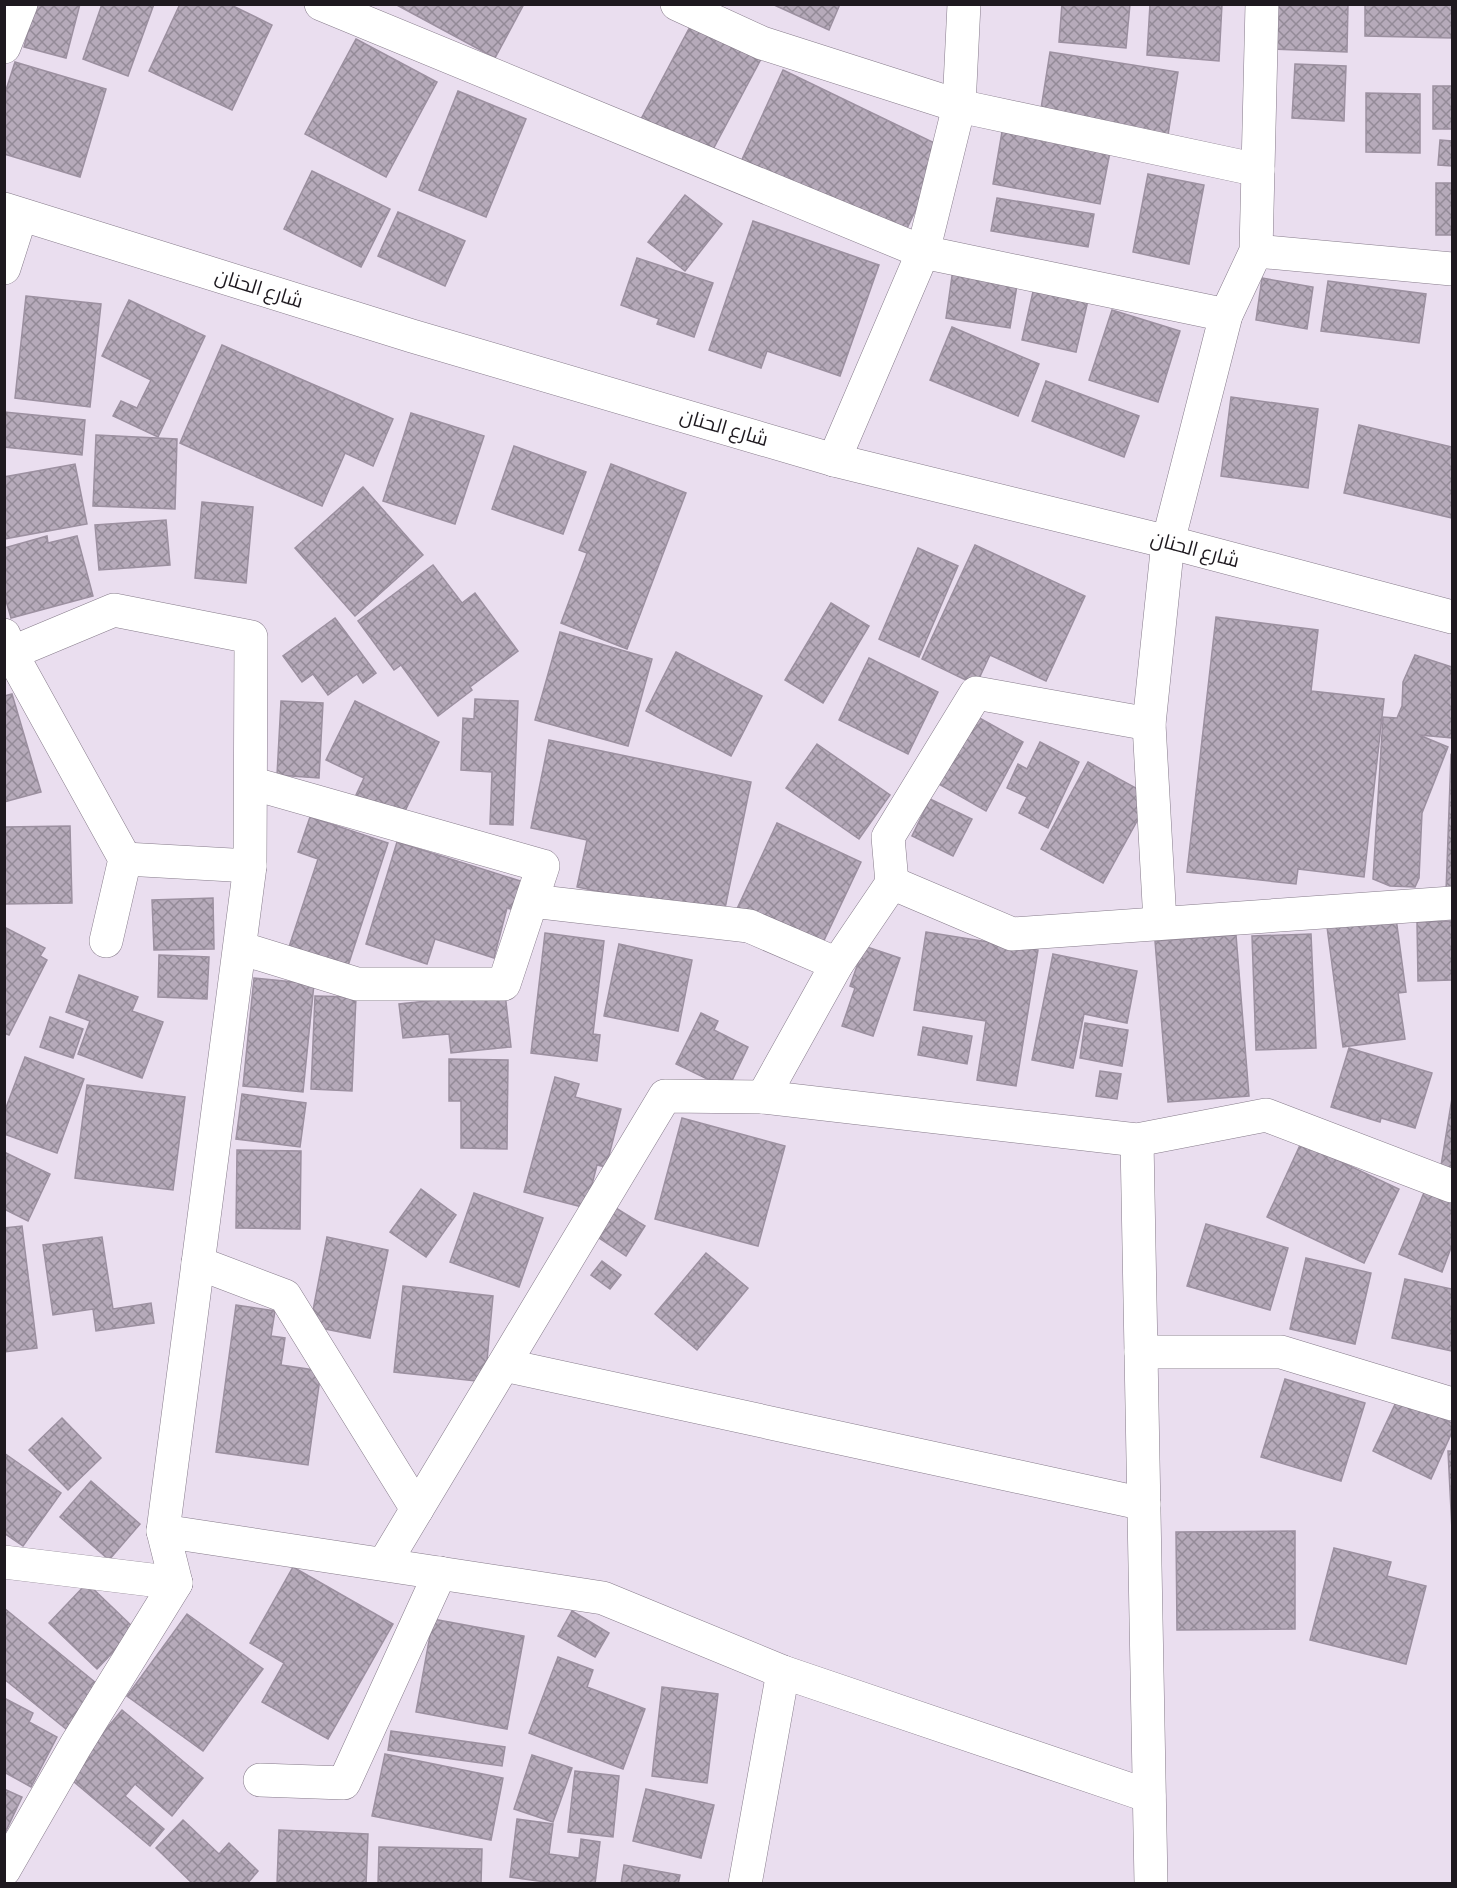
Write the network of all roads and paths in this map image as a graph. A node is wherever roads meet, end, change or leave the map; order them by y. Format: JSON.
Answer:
{"nodes":[{"id":1,"x":21,"y":4,"type":"edge"},
{"id":2,"x":677,"y":4,"type":"edge"},
{"id":3,"x":964,"y":4,"type":"edge"},
{"id":4,"x":1262,"y":4,"type":"edge"},
{"id":5,"x":341,"y":8,"type":"edge"},
{"id":6,"x":4,"y":47,"type":"edge"},
{"id":7,"x":959,"y":106,"type":"junction"},
{"id":8,"x":1258,"y":170,"type":"junction"},
{"id":9,"x":13,"y":212,"type":"edge"},
{"id":10,"x":1256,"y":251,"type":"junction"},
{"id":11,"x":923,"y":252,"type":"junction"},
{"id":12,"x":4,"y":268,"type":"edge"},
{"id":13,"x":1452,"y":269,"type":"edge"},
{"id":14,"x":1226,"y":315,"type":"junction"},
{"id":15,"x":834,"y":460,"type":"junction"},
{"id":16,"x":1168,"y":542,"type":"junction"},
{"id":17,"x":1451,"y":618,"type":"edge"},
{"id":18,"x":8,"y":644,"type":"edge"},
{"id":19,"x":1149,"y":724,"type":"junction"},
{"id":20,"x":251,"y":783,"type":"junction"},
{"id":21,"x":125,"y":859,"type":"junction"},
{"id":22,"x":250,"y":866,"type":"junction"},
{"id":23,"x":892,"y":883,"type":"junction"},
{"id":24,"x":532,"y":901,"type":"junction"},
{"id":25,"x":1452,"y":903,"type":"edge"},
{"id":26,"x":1160,"y":922,"type":"junction"},
{"id":27,"x":106,"y":941,"type":"dead end"},
{"id":28,"x":240,"y":948,"type":"junction"},
{"id":29,"x":837,"y":964,"type":"junction"},
{"id":30,"x":763,"y":1097,"type":"junction"},
{"id":31,"x":1137,"y":1140,"type":"junction"},
{"id":32,"x":1452,"y":1186,"type":"edge"},
{"id":33,"x":198,"y":1263,"type":"junction"},
{"id":34,"x":1141,"y":1352,"type":"junction"},
{"id":35,"x":504,"y":1365,"type":"junction"},
{"id":36,"x":1452,"y":1404,"type":"edge"},
{"id":37,"x":1144,"y":1504,"type":"junction"},
{"id":38,"x":417,"y":1509,"type":"junction"},
{"id":39,"x":163,"y":1531,"type":"junction"},
{"id":40,"x":4,"y":1562,"type":"edge"},
{"id":41,"x":384,"y":1564,"type":"junction"},
{"id":42,"x":440,"y":1573,"type":"junction"},
{"id":43,"x":176,"y":1583,"type":"junction"},
{"id":44,"x":783,"y":1672,"type":"junction"},
{"id":45,"x":260,"y":1780,"type":"dead end"},
{"id":46,"x":1149,"y":1796,"type":"junction"},
{"id":47,"x":4,"y":1870,"type":"edge"},
{"id":48,"x":746,"y":1884,"type":"edge"},
{"id":49,"x":1151,"y":1884,"type":"edge"}],
"edges":[{"from":1,"to":6,"type":"street"},
{"from":2,"to":7,"type":"street"},
{"from":3,"to":7,"type":"street"},
{"from":4,"to":8,"type":"street"},
{"from":5,"to":11,"type":"street"},
{"from":7,"to":8,"type":"street"},
{"from":7,"to":11,"type":"street"},
{"from":8,"to":10,"type":"street"},
{"from":9,"to":12,"type":"street"},
{"from":9,"to":15,"type":"street","name":"شارع الحنان"},
{"from":10,"to":13,"type":"street"},
{"from":10,"to":14,"type":"street"},
{"from":11,"to":14,"type":"street"},
{"from":11,"to":15,"type":"street"},
{"from":14,"to":16,"type":"street"},
{"from":15,"to":16,"type":"street","name":"شارع الحنان"},
{"from":16,"to":17,"type":"street","name":"شارع الحنان"},
{"from":16,"to":19,"type":"street"},
{"from":18,"to":20,"type":"street"},
{"from":18,"to":21,"type":"street"},
{"from":19,"to":23,"type":"street"},
{"from":19,"to":26,"type":"street"},
{"from":20,"to":22,"type":"street"},
{"from":20,"to":24,"type":"street"},
{"from":21,"to":22,"type":"street"},
{"from":21,"to":27,"type":"street"},
{"from":22,"to":28,"type":"street"},
{"from":23,"to":26,"type":"street"},
{"from":23,"to":29,"type":"street"},
{"from":24,"to":28,"type":"street"},
{"from":24,"to":29,"type":"street"},
{"from":25,"to":26,"type":"street"},
{"from":28,"to":33,"type":"street"},
{"from":29,"to":30,"type":"street"},
{"from":30,"to":31,"type":"street"},
{"from":30,"to":35,"type":"street"},
{"from":31,"to":32,"type":"street"},
{"from":31,"to":34,"type":"street"},
{"from":33,"to":38,"type":"street"},
{"from":33,"to":39,"type":"street"},
{"from":34,"to":36,"type":"street"},
{"from":34,"to":37,"type":"street"},
{"from":35,"to":37,"type":"street"},
{"from":35,"to":38,"type":"street"},
{"from":37,"to":46,"type":"street"},
{"from":38,"to":41,"type":"street"},
{"from":39,"to":41,"type":"street"},
{"from":39,"to":43,"type":"street"},
{"from":40,"to":43,"type":"street"},
{"from":41,"to":42,"type":"street"},
{"from":42,"to":44,"type":"street"},
{"from":42,"to":45,"type":"street"},
{"from":43,"to":47,"type":"street"},
{"from":44,"to":46,"type":"street"},
{"from":44,"to":48,"type":"street"},
{"from":46,"to":49,"type":"street"}]}
